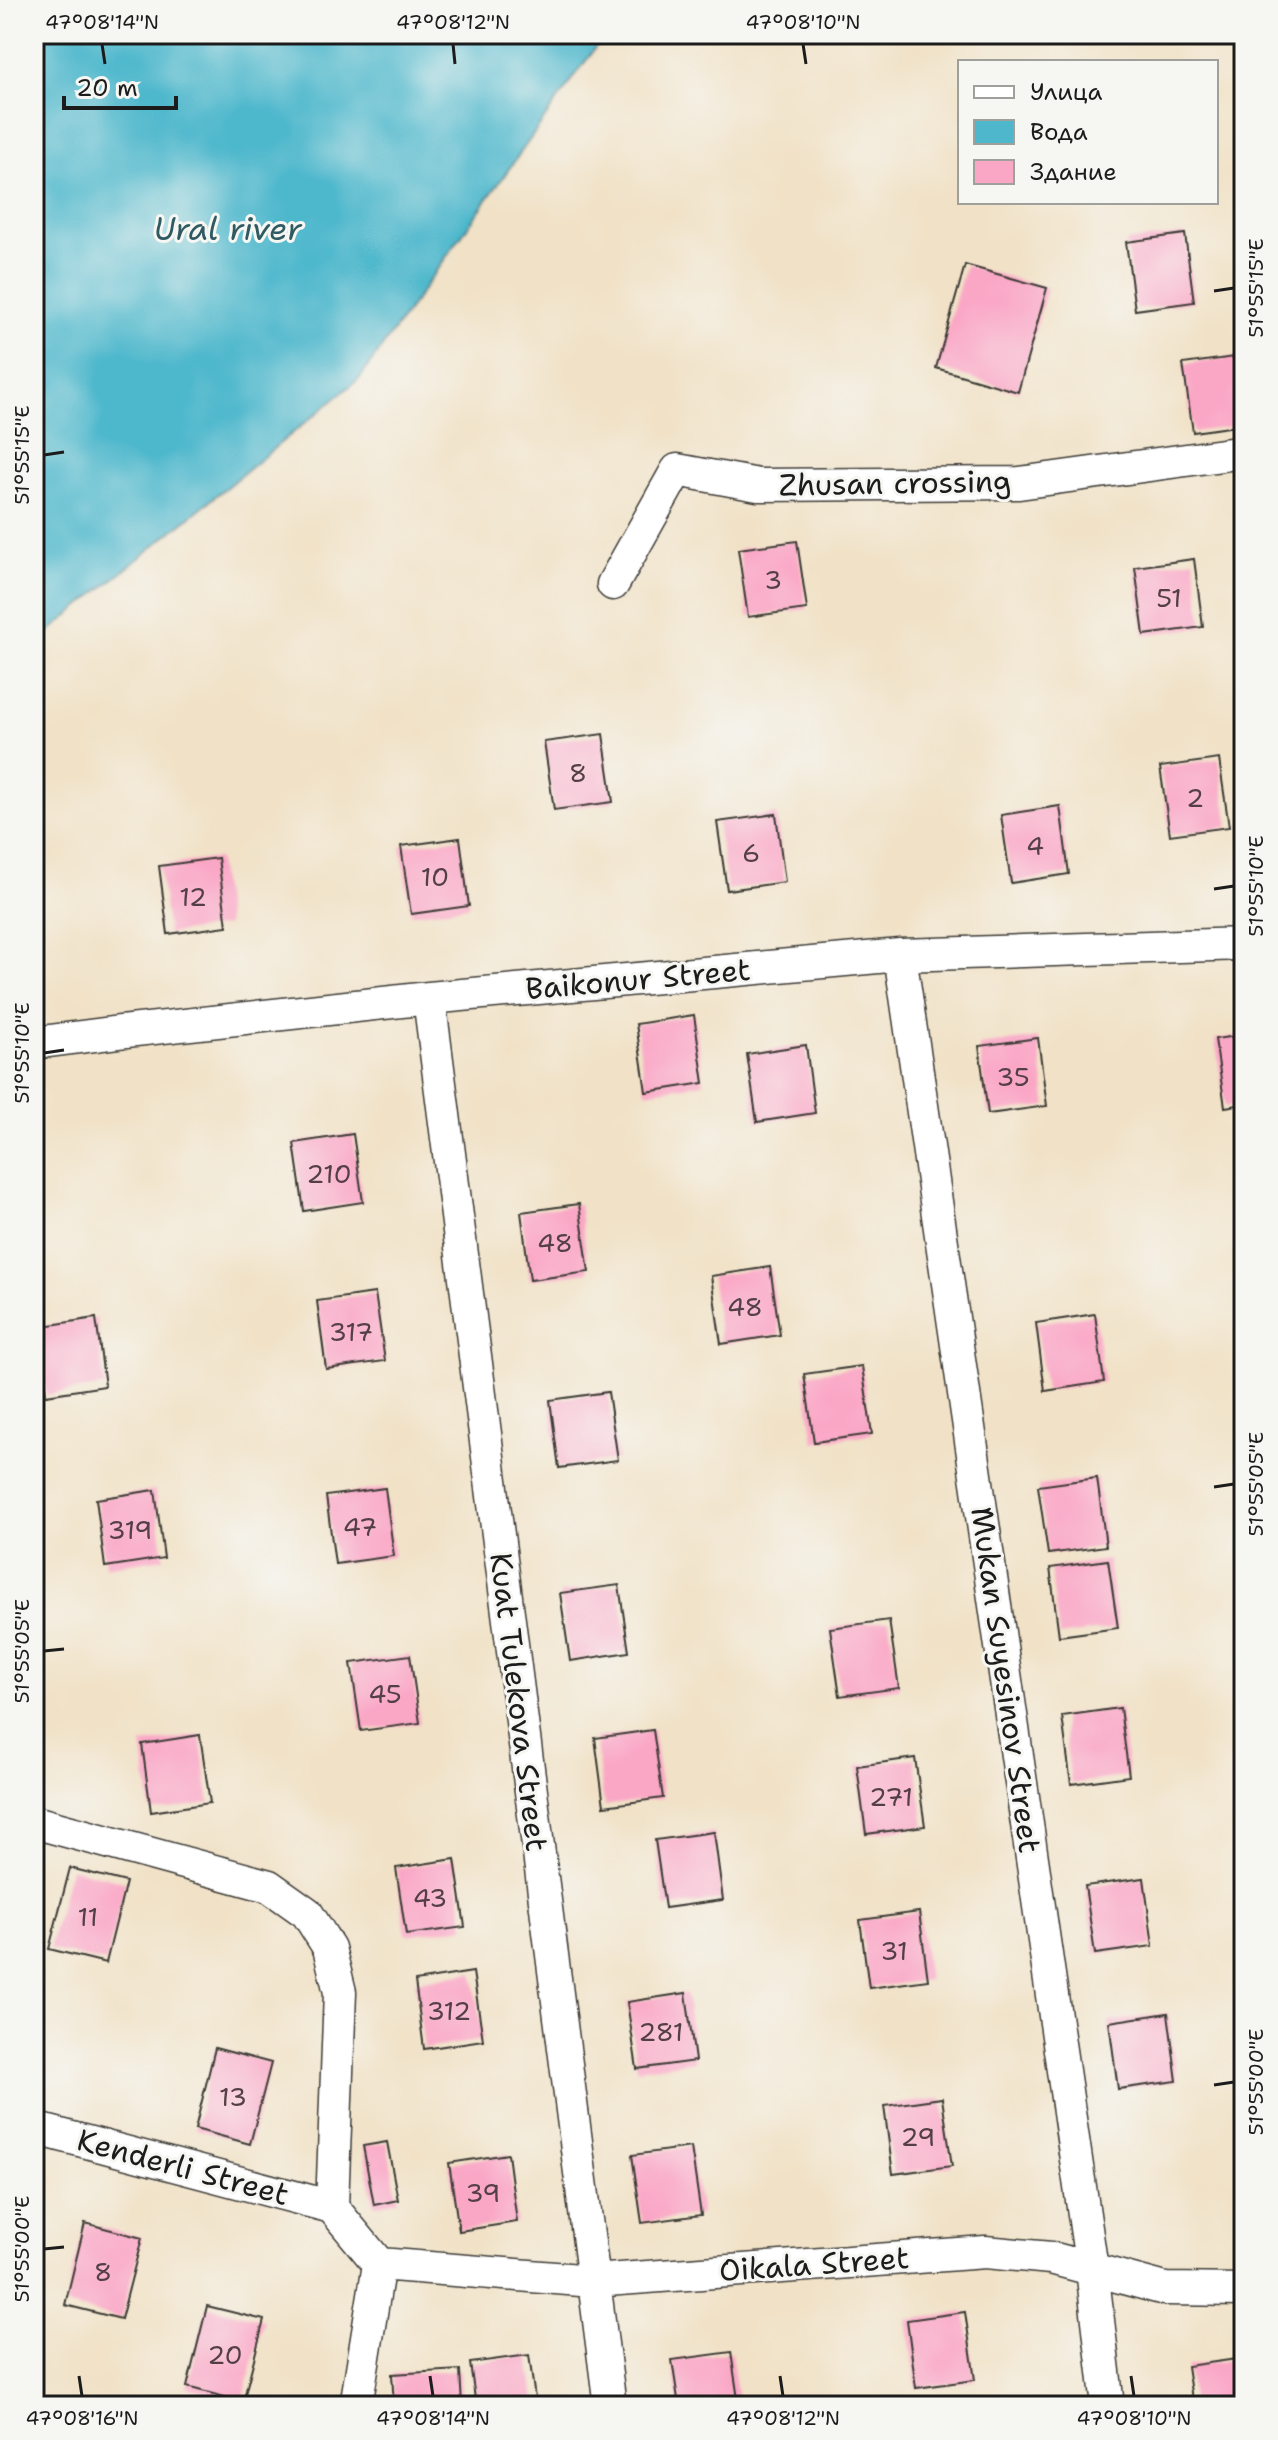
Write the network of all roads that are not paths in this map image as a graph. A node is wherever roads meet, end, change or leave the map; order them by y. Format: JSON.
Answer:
{"nodes":[{"id":1,"x":1244,"y":452,"type":"edge"},
{"id":2,"x":613,"y":584,"type":"dead end"},
{"id":3,"x":1244,"y":944,"type":"edge"},
{"id":4,"x":900,"y":955,"type":"junction"},
{"id":5,"x":429,"y":998,"type":"junction"},
{"id":6,"x":34,"y":1043,"type":"edge"},
{"id":7,"x":34,"y":1822,"type":"edge"},
{"id":8,"x":34,"y":2128,"type":"edge"},
{"id":9,"x":332,"y":2207,"type":"junction"},
{"id":10,"x":379,"y":2264,"type":"junction"},
{"id":11,"x":1092,"y":2269,"type":"junction"},
{"id":12,"x":593,"y":2281,"type":"junction"},
{"id":13,"x":1244,"y":2290,"type":"edge"},
{"id":14,"x":356,"y":2406,"type":"edge"},
{"id":15,"x":610,"y":2406,"type":"edge"},
{"id":16,"x":1108,"y":2406,"type":"edge"}],
"edges":[{"from":1,"to":2,"type":"street","name":"Zhusan crossing"},
{"from":3,"to":4,"type":"street","name":"Baikonur Street"},
{"from":4,"to":5,"type":"street","name":"Baikonur Street"},
{"from":4,"to":11,"type":"street","name":"Mukan Suyesinov Street"},
{"from":5,"to":6,"type":"street","name":"Baikonur Street"},
{"from":5,"to":12,"type":"street","name":"Kuat Tulekova Street"},
{"from":7,"to":9,"type":"street"},
{"from":8,"to":9,"type":"street","name":"Kenderli Street"},
{"from":9,"to":10,"type":"street"},
{"from":10,"to":12,"type":"street","name":"Oikala Street"},
{"from":10,"to":14,"type":"street"},
{"from":11,"to":12,"type":"street","name":"Oikala Street"},
{"from":11,"to":13,"type":"street","name":"Oikala Street"},
{"from":11,"to":16,"type":"street","name":"Mukan Suyesinov Street"},
{"from":12,"to":15,"type":"street","name":"Kuat Tulekova Street"}]}
